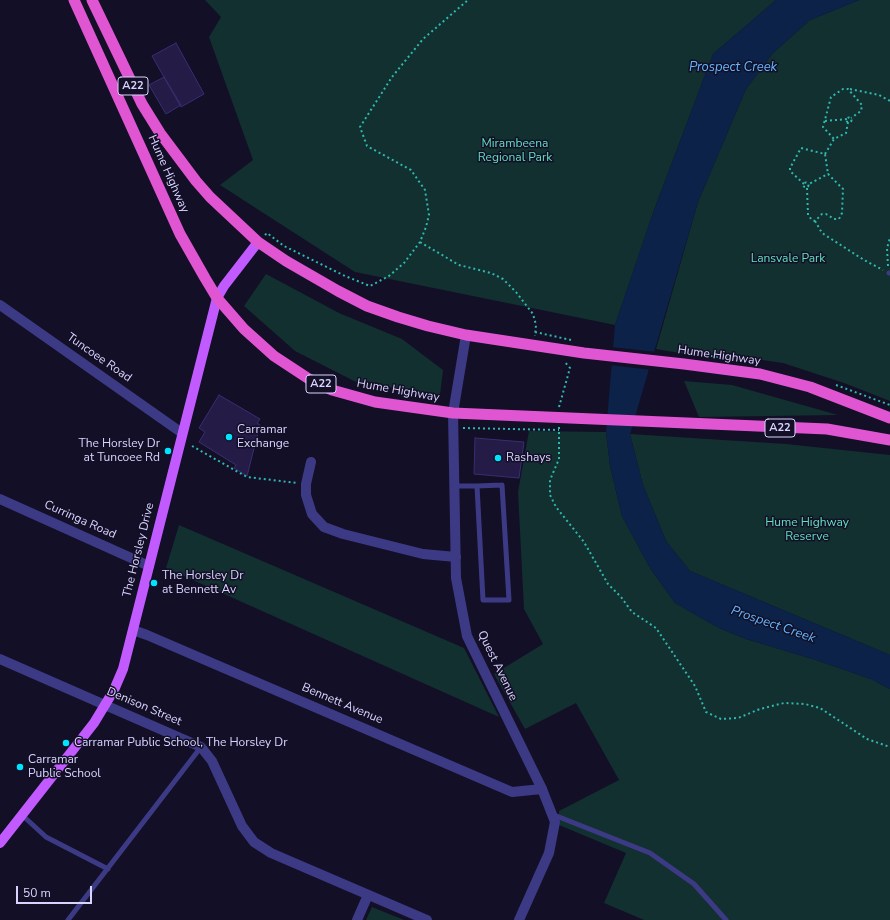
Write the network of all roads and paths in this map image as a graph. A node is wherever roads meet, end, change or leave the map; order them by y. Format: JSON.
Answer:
{"nodes":[{"id":1,"x":74,"y":0,"type":"edge"},
{"id":2,"x":92,"y":0,"type":"edge"},
{"id":3,"x":468,"y":0,"type":"edge"},
{"id":4,"x":848,"y":89,"type":"junction"},
{"id":5,"x":890,"y":102,"type":"edge"},
{"id":6,"x":825,"y":121,"type":"junction"},
{"id":7,"x":848,"y":121,"type":"junction"},
{"id":8,"x":834,"y":139,"type":"junction"},
{"id":9,"x":825,"y":154,"type":"junction"},
{"id":10,"x":828,"y":174,"type":"junction"},
{"id":11,"x":804,"y":184,"type":"junction"},
{"id":12,"x":809,"y":184,"type":"junction"},
{"id":13,"x":807,"y":188,"type":"junction"},
{"id":14,"x":815,"y":221,"type":"junction"},
{"id":15,"x":890,"y":238,"type":"edge"},
{"id":16,"x":258,"y":242,"type":"junction"},
{"id":17,"x":420,"y":242,"type":"junction"},
{"id":18,"x":890,"y":273,"type":"edge"},
{"id":19,"x":217,"y":298,"type":"junction"},
{"id":20,"x":0,"y":305,"type":"edge"},
{"id":21,"x":466,"y":335,"type":"junction"},
{"id":22,"x":533,"y":346,"type":"junction"},
{"id":23,"x":559,"y":359,"type":"dead end"},
{"id":24,"x":558,"y":410,"type":"dead end"},
{"id":25,"x":453,"y":414,"type":"junction"},
{"id":26,"x":890,"y":418,"type":"edge"},
{"id":27,"x":559,"y":424,"type":"dead end"},
{"id":28,"x":453,"y":428,"type":"junction"},
{"id":29,"x":559,"y":430,"type":"junction"},
{"id":30,"x":182,"y":433,"type":"junction"},
{"id":31,"x":890,"y":440,"type":"edge"},
{"id":32,"x":192,"y":446,"type":"dead end"},
{"id":33,"x":311,"y":462,"type":"dead end"},
{"id":34,"x":306,"y":484,"type":"junction"},
{"id":35,"x":455,"y":486,"type":"junction"},
{"id":36,"x":477,"y":486,"type":"junction"},
{"id":37,"x":0,"y":498,"type":"edge"},
{"id":38,"x":456,"y":557,"type":"junction"},
{"id":39,"x":149,"y":566,"type":"junction"},
{"id":40,"x":132,"y":630,"type":"junction"},
{"id":41,"x":0,"y":659,"type":"edge"},
{"id":42,"x":106,"y":705,"type":"junction"},
{"id":43,"x":201,"y":747,"type":"junction"},
{"id":44,"x":890,"y":747,"type":"edge"},
{"id":45,"x":542,"y":789,"type":"junction"},
{"id":46,"x":22,"y":815,"type":"junction"},
{"id":47,"x":552,"y":815,"type":"junction"},
{"id":48,"x":0,"y":843,"type":"edge"},
{"id":49,"x":108,"y":869,"type":"junction"},
{"id":50,"x":368,"y":895,"type":"junction"},
{"id":51,"x":68,"y":920,"type":"edge"},
{"id":52,"x":357,"y":920,"type":"edge"},
{"id":53,"x":427,"y":920,"type":"edge"},
{"id":54,"x":519,"y":920,"type":"edge"},
{"id":55,"x":726,"y":920,"type":"edge"}],
"edges":[{"from":1,"to":19,"type":"highway","name":"Hume Highway","number":"A22"},
{"from":2,"to":16,"type":"highway","name":"Hume Highway","number":"A22"},
{"from":3,"to":17,"type":"path"},
{"from":4,"to":5,"type":"path"},
{"from":4,"to":6,"type":"path"},
{"from":4,"to":7,"type":"path"},
{"from":6,"to":7,"type":"path"},
{"from":6,"to":8,"type":"path"},
{"from":7,"to":8,"type":"path"},
{"from":8,"to":9,"type":"path"},
{"from":9,"to":10,"type":"path"},
{"from":9,"to":11,"type":"path"},
{"from":10,"to":12,"type":"path"},
{"from":10,"to":14,"type":"path"},
{"from":11,"to":12,"type":"path"},
{"from":11,"to":13,"type":"path"},
{"from":12,"to":13,"type":"path"},
{"from":13,"to":14,"type":"path"},
{"from":14,"to":18,"type":"path"},
{"from":15,"to":18,"type":"path"},
{"from":16,"to":17,"type":"path"},
{"from":16,"to":19,"type":"main road","name":"The Horsley Drive"},
{"from":16,"to":21,"type":"highway","name":"Hume Highway","number":"A22"},
{"from":17,"to":22,"type":"path"},
{"from":19,"to":25,"type":"highway","name":"Hume Highway","number":"A22"},
{"from":19,"to":30,"type":"main road","name":"The Horsley Drive"},
{"from":20,"to":30,"type":"street","name":"Tuncoee Road"},
{"from":21,"to":22,"type":"highway","name":"Hume Highway","number":"A22"},
{"from":21,"to":25,"type":"street","name":"Quest Avenue"},
{"from":22,"to":26,"type":"highway","name":"Hume Highway","number":"A22"},
{"from":23,"to":24,"type":"path"},
{"from":25,"to":28,"type":"street","name":"Quest Avenue"},
{"from":25,"to":31,"type":"highway","name":"Hume Highway","number":"A22"},
{"from":27,"to":29,"type":"path"},
{"from":28,"to":29,"type":"path"},
{"from":28,"to":35,"type":"street","name":"Quest Avenue"},
{"from":29,"to":44,"type":"path"},
{"from":30,"to":39,"type":"main road","name":"The Horsley Drive"},
{"from":32,"to":34,"type":"path"},
{"from":33,"to":34,"type":"street"},
{"from":34,"to":38,"type":"street"},
{"from":35,"to":36,"type":"lane"},
{"from":35,"to":38,"type":"street","name":"Quest Avenue"},
{"from":36,"to":36,"type":"lane"},
{"from":37,"to":39,"type":"street","name":"Curringa Road"},
{"from":38,"to":45,"type":"street","name":"Quest Avenue"},
{"from":39,"to":40,"type":"main road","name":"The Horsley Drive"},
{"from":40,"to":42,"type":"main road","name":"The Horsley Drive"},
{"from":40,"to":45,"type":"street","name":"Bennett Avenue"},
{"from":41,"to":42,"type":"street","name":"Denison Street"},
{"from":42,"to":43,"type":"street","name":"Denison Street"},
{"from":42,"to":46,"type":"main road","name":"The Horsley Drive"},
{"from":43,"to":49,"type":"lane"},
{"from":43,"to":50,"type":"street","name":"Denison Street"},
{"from":45,"to":47,"type":"street","name":"Quest Avenue"},
{"from":46,"to":48,"type":"main road","name":"The Horsley Drive"},
{"from":46,"to":49,"type":"lane"},
{"from":47,"to":54,"type":"street","name":"Quest Avenue"},
{"from":47,"to":55,"type":"lane"},
{"from":49,"to":51,"type":"lane"},
{"from":50,"to":52,"type":"street"},
{"from":50,"to":53,"type":"street","name":"Denison Street"}]}
